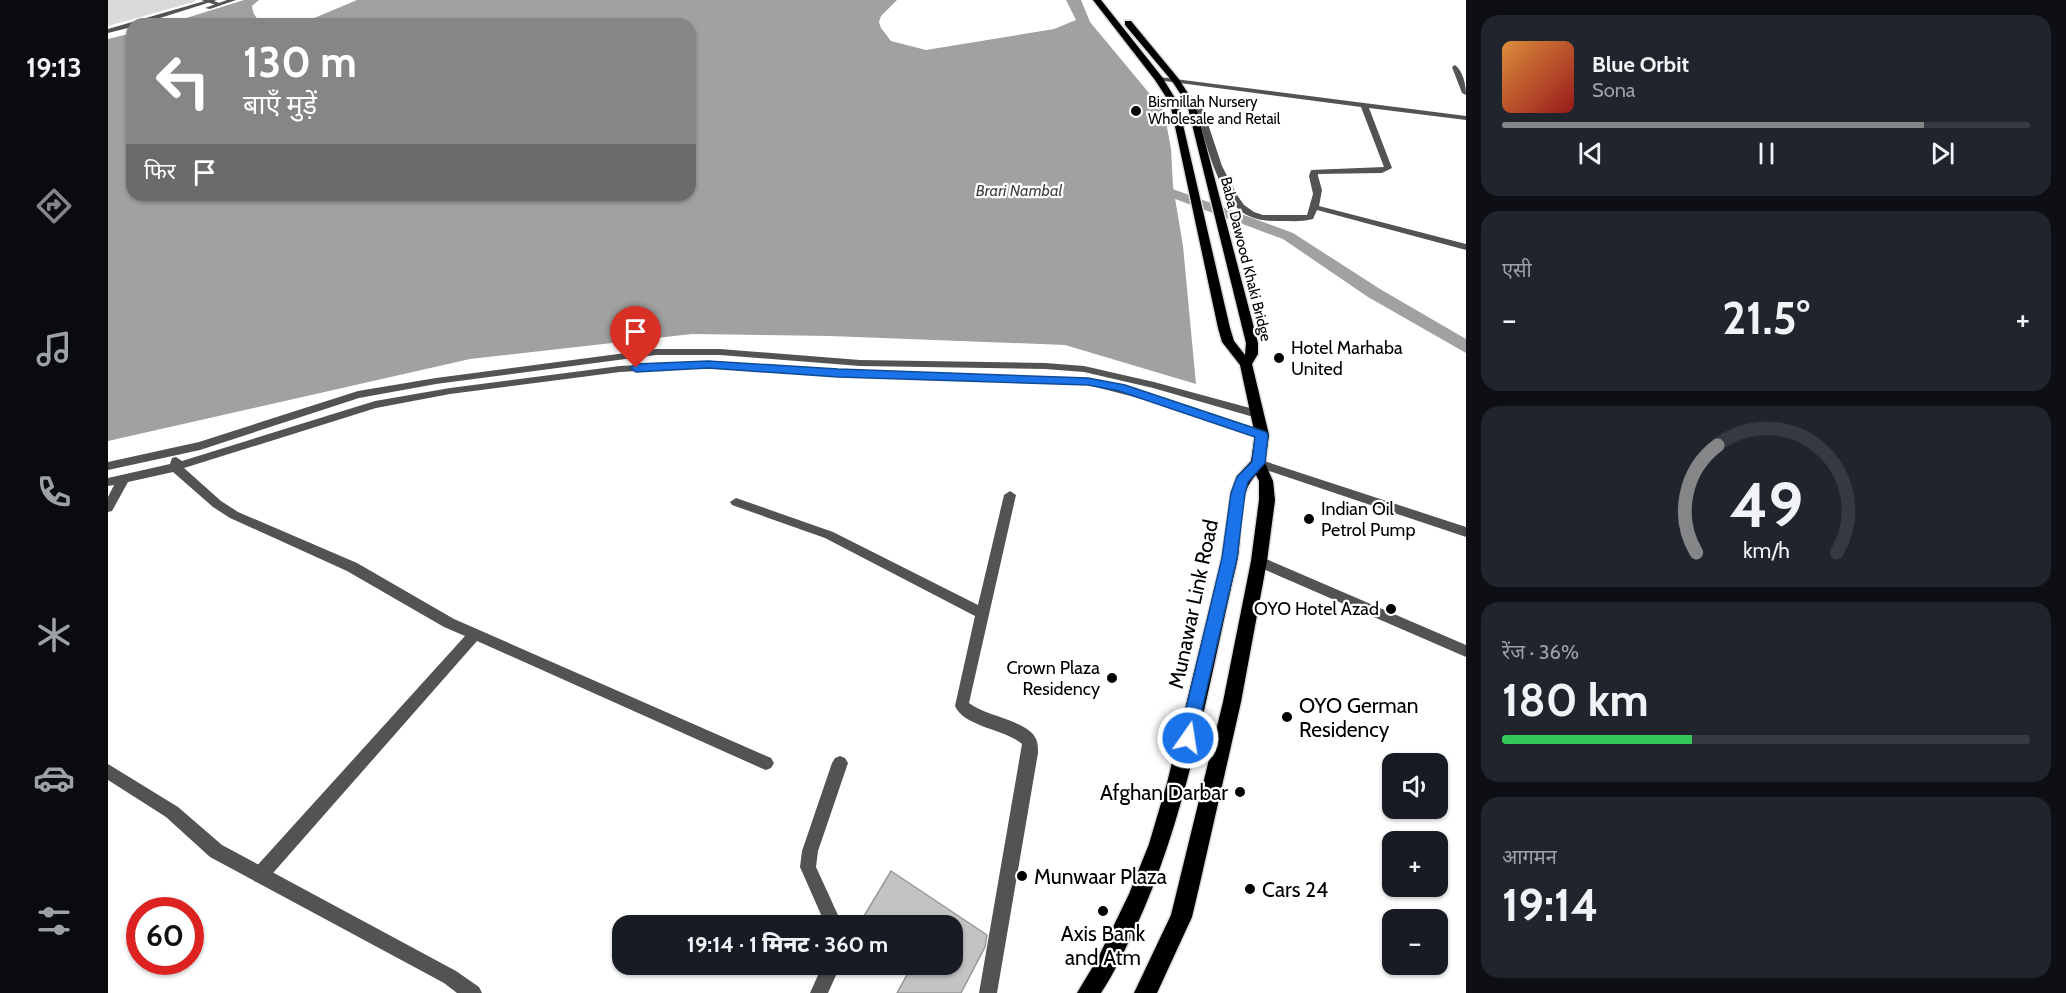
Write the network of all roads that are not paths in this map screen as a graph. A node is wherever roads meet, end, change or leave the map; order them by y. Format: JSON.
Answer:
{"nodes":[{"id":1,"x":233,"y":0,"type":"edge"},
{"id":2,"x":1097,"y":0,"type":"edge"},
{"id":3,"x":1109,"y":0,"type":"edge"},
{"id":4,"x":212,"y":2,"type":"edge"},
{"id":5,"x":155,"y":18,"type":"edge"},
{"id":6,"x":171,"y":18,"type":"edge"},
{"id":7,"x":126,"y":26,"type":"edge"},
{"id":8,"x":108,"y":31,"type":"edge"},
{"id":9,"x":126,"y":32,"type":"edge"},
{"id":10,"x":108,"y":37,"type":"edge"},
{"id":11,"x":1455,"y":67,"type":"dead end"},
{"id":12,"x":1159,"y":79,"type":"junction"},
{"id":13,"x":1175,"y":80,"type":"junction"},
{"id":14,"x":1466,"y":93,"type":"edge"},
{"id":15,"x":1190,"y":102,"type":"junction"},
{"id":16,"x":1364,"y":104,"type":"junction"},
{"id":17,"x":1466,"y":118,"type":"edge"},
{"id":18,"x":1314,"y":207,"type":"junction"},
{"id":19,"x":1466,"y":247,"type":"edge"},
{"id":20,"x":1246,"y":364,"type":"junction"},
{"id":21,"x":564,"y":369,"type":"junction"},
{"id":22,"x":1257,"y":414,"type":"junction"},
{"id":23,"x":1262,"y":435,"type":"junction"},
{"id":24,"x":177,"y":451,"type":"junction"},
{"id":25,"x":1258,"y":463,"type":"junction"},
{"id":26,"x":108,"y":466,"type":"edge"},
{"id":27,"x":175,"y":467,"type":"junction"},
{"id":28,"x":124,"y":478,"type":"junction"},
{"id":29,"x":108,"y":482,"type":"edge"},
{"id":30,"x":1010,"y":495,"type":"dead end"},
{"id":31,"x":736,"y":502,"type":"dead end"},
{"id":32,"x":108,"y":508,"type":"edge"},
{"id":33,"x":1466,"y":532,"type":"edge"},
{"id":34,"x":1259,"y":561,"type":"junction"},
{"id":35,"x":982,"y":613,"type":"junction"},
{"id":36,"x":474,"y":635,"type":"junction"},
{"id":37,"x":1466,"y":651,"type":"edge"},
{"id":38,"x":766,"y":763,"type":"dead end"},
{"id":39,"x":840,"y":763,"type":"dead end"},
{"id":40,"x":108,"y":771,"type":"edge"},
{"id":41,"x":260,"y":875,"type":"junction"},
{"id":42,"x":830,"y":915,"type":"edge"},
{"id":43,"x":827,"y":975,"type":"edge"},
{"id":44,"x":473,"y":993,"type":"edge"},
{"id":45,"x":819,"y":993,"type":"edge"},
{"id":46,"x":988,"y":993,"type":"edge"},
{"id":47,"x":1088,"y":993,"type":"edge"},
{"id":48,"x":1145,"y":993,"type":"edge"}],
"edges":[{"from":1,"to":4,"type":"street"},
{"from":2,"to":12,"type":"main road"},
{"from":3,"to":13,"type":"main road"},
{"from":4,"to":5,"type":"street"},
{"from":4,"to":6,"type":"street"},
{"from":7,"to":8,"type":"street"},
{"from":9,"to":10,"type":"street"},
{"from":11,"to":14,"type":"street"},
{"from":12,"to":13,"type":"street"},
{"from":12,"to":20,"type":"main road","name":"Baba Dawood Khaki Bridge"},
{"from":13,"to":15,"type":"main road"},
{"from":13,"to":16,"type":"street"},
{"from":15,"to":18,"type":"street"},
{"from":15,"to":20,"type":"main road","name":"Baba Dawood Khaki Bridge"},
{"from":16,"to":17,"type":"street"},
{"from":16,"to":18,"type":"street"},
{"from":18,"to":19,"type":"street"},
{"from":20,"to":22,"type":"main road","name":"Munawar Link Road"},
{"from":21,"to":22,"type":"street"},
{"from":21,"to":23,"type":"street"},
{"from":21,"to":24,"type":"street"},
{"from":21,"to":27,"type":"street"},
{"from":22,"to":23,"type":"main road","name":"Munawar Link Road"},
{"from":23,"to":25,"type":"main road","name":"Munawar Link Road"},
{"from":24,"to":26,"type":"street"},
{"from":24,"to":27,"type":"street"},
{"from":25,"to":33,"type":"street"},
{"from":25,"to":34,"type":"main road","name":"Munawar Link Road"},
{"from":25,"to":47,"type":"main road","name":"Munawar Link Road"},
{"from":27,"to":28,"type":"street"},
{"from":27,"to":36,"type":"street"},
{"from":28,"to":29,"type":"street"},
{"from":28,"to":32,"type":"street"},
{"from":30,"to":35,"type":"street"},
{"from":31,"to":35,"type":"street"},
{"from":34,"to":37,"type":"street"},
{"from":34,"to":48,"type":"main road","name":"Munawar Link Road"},
{"from":35,"to":46,"type":"street"},
{"from":36,"to":38,"type":"street"},
{"from":36,"to":41,"type":"street"},
{"from":39,"to":42,"type":"street"},
{"from":40,"to":41,"type":"street"},
{"from":41,"to":44,"type":"street"},
{"from":43,"to":45,"type":"street"}]}
